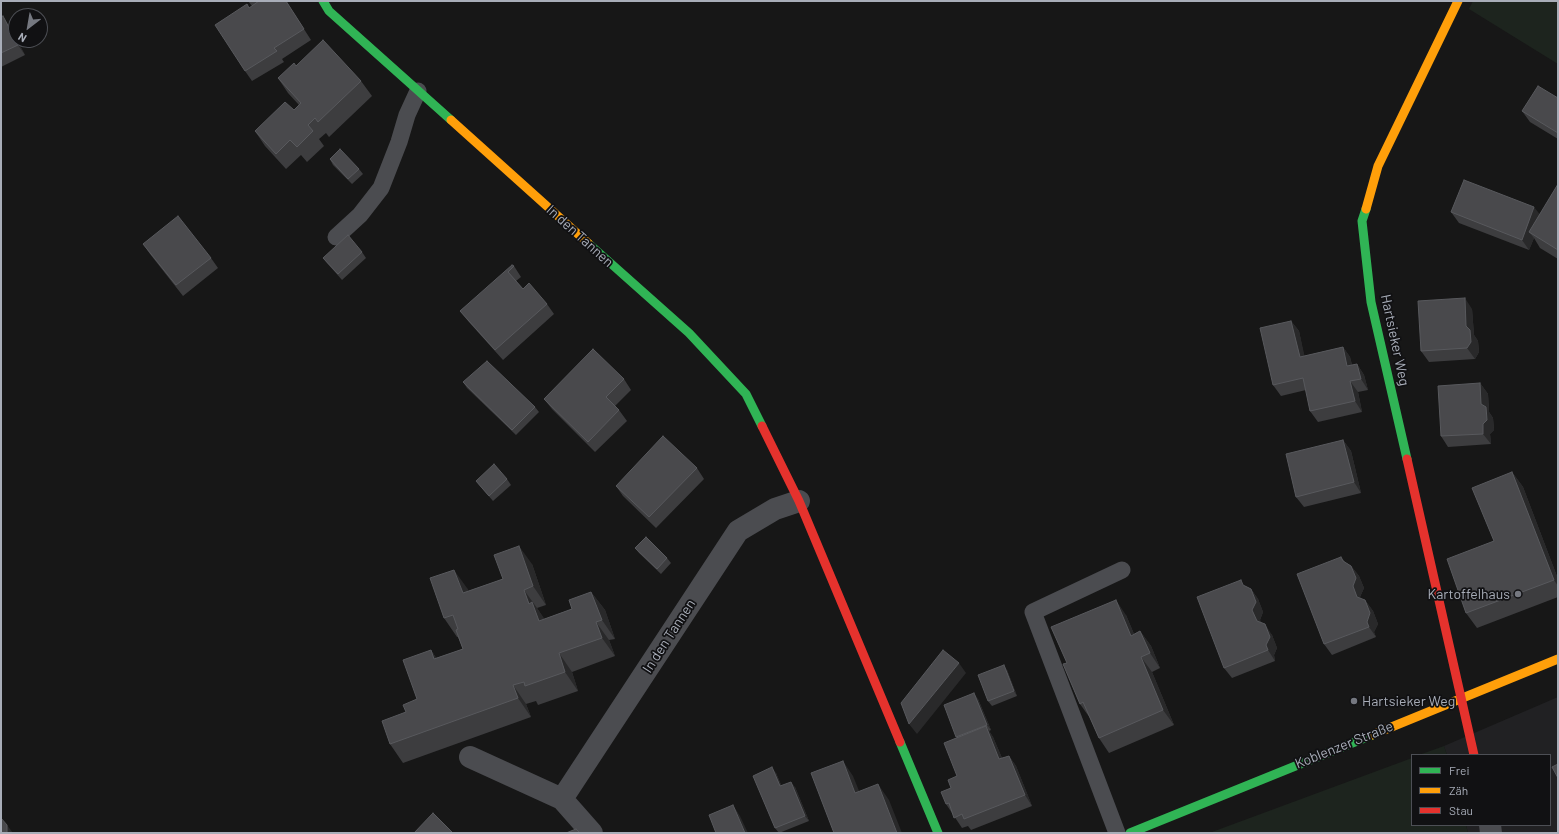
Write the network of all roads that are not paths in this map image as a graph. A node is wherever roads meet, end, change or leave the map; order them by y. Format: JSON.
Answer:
{"nodes":[{"id":1,"x":323,"y":1,"type":"edge"},
{"id":2,"x":1458,"y":1,"type":"edge"},
{"id":3,"x":418,"y":91,"type":"junction"},
{"id":4,"x":336,"y":237,"type":"dead end"},
{"id":5,"x":799,"y":501,"type":"junction"},
{"id":6,"x":1122,"y":570,"type":"dead end"},
{"id":7,"x":1558,"y":659,"type":"edge"},
{"id":8,"x":1461,"y":697,"type":"junction"},
{"id":9,"x":1474,"y":754,"type":"edge"},
{"id":10,"x":470,"y":757,"type":"dead end"},
{"id":11,"x":562,"y":799,"type":"junction"},
{"id":12,"x":592,"y":833,"type":"edge"},
{"id":13,"x":938,"y":833,"type":"edge"},
{"id":14,"x":1117,"y":833,"type":"edge"},
{"id":15,"x":1130,"y":833,"type":"edge"}],
"edges":[{"from":1,"to":3,"type":"street","name":"In den Tannen"},
{"from":2,"to":8,"type":"street","name":"Hartsieker Weg"},
{"from":3,"to":4,"type":"lane"},
{"from":3,"to":5,"type":"street","name":"In den Tannen"},
{"from":5,"to":11,"type":"street","name":"In den Tannen"},
{"from":5,"to":13,"type":"street","name":"In den Tannen"},
{"from":6,"to":14,"type":"lane"},
{"from":7,"to":8,"type":"street","name":"Koblenzer Straße"},
{"from":8,"to":9,"type":"street","name":"Hartsieker Weg"},
{"from":8,"to":15,"type":"street","name":"Koblenzer Straße"},
{"from":10,"to":11,"type":"street"},
{"from":11,"to":12,"type":"street"}]}
